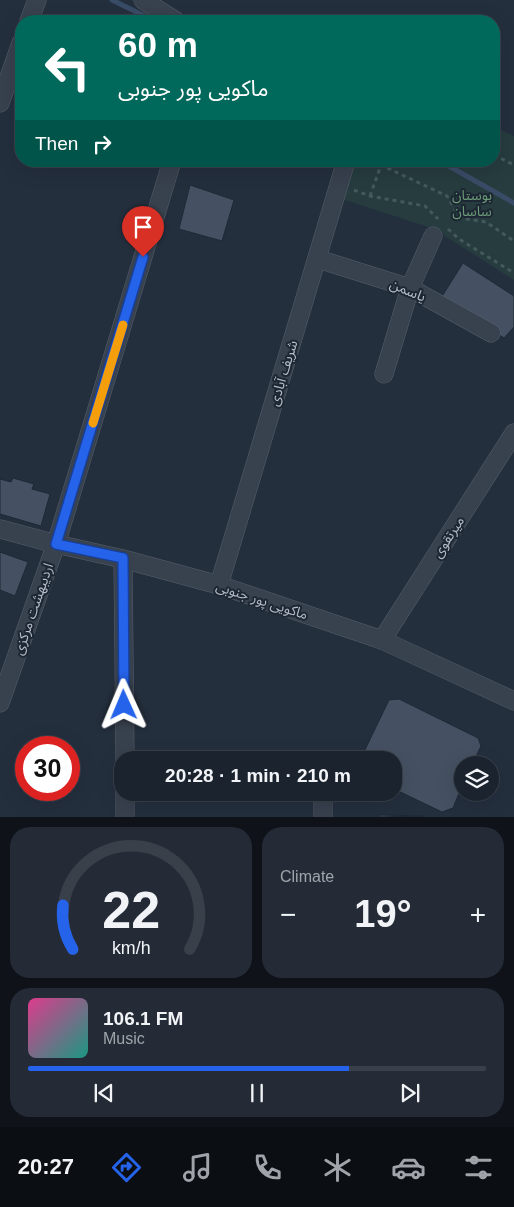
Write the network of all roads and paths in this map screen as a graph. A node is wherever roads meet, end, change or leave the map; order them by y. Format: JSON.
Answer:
{"nodes":[{"id":1,"x":37,"y":0,"type":"edge"},
{"id":2,"x":143,"y":0,"type":"edge"},
{"id":3,"x":31,"y":15,"type":"edge"},
{"id":4,"x":167,"y":15,"type":"edge"},
{"id":5,"x":15,"y":60,"type":"edge"},
{"id":6,"x":0,"y":103,"type":"edge"},
{"id":7,"x":500,"y":158,"type":"edge"},
{"id":8,"x":514,"y":165,"type":"edge"},
{"id":9,"x":170,"y":167,"type":"edge"},
{"id":10,"x":344,"y":167,"type":"edge"},
{"id":11,"x":380,"y":167,"type":"edge"},
{"id":12,"x":385,"y":167,"type":"edge"},
{"id":13,"x":370,"y":196,"type":"dead end"},
{"id":14,"x":433,"y":236,"type":"dead end"},
{"id":15,"x":514,"y":241,"type":"edge"},
{"id":16,"x":318,"y":259,"type":"junction"},
{"id":17,"x":410,"y":288,"type":"junction"},
{"id":18,"x":491,"y":333,"type":"dead end"},
{"id":19,"x":384,"y":374,"type":"dead end"},
{"id":20,"x":514,"y":433,"type":"edge"},
{"id":21,"x":0,"y":529,"type":"edge"},
{"id":22,"x":56,"y":544,"type":"junction"},
{"id":23,"x":123,"y":558,"type":"junction"},
{"id":24,"x":219,"y":585,"type":"junction"},
{"id":25,"x":382,"y":640,"type":"junction"},
{"id":26,"x":514,"y":701,"type":"edge"},
{"id":27,"x":0,"y":703,"type":"edge"},
{"id":28,"x":125,"y":751,"type":"edge"},
{"id":29,"x":125,"y":801,"type":"edge"},
{"id":30,"x":323,"y":801,"type":"edge"},
{"id":31,"x":125,"y":817,"type":"edge"},
{"id":32,"x":323,"y":817,"type":"edge"}],
"edges":[{"from":1,"to":3,"type":"street"},
{"from":2,"to":4,"type":"street"},
{"from":5,"to":6,"type":"street"},
{"from":7,"to":8,"type":"path"},
{"from":9,"to":22,"type":"street","name":"اردیبهشت مرکزی"},
{"from":10,"to":16,"type":"street","name":"شریف آبادی"},
{"from":11,"to":13,"type":"path"},
{"from":12,"to":15,"type":"path"},
{"from":14,"to":17,"type":"street"},
{"from":16,"to":17,"type":"street","name":"یاسمن"},
{"from":16,"to":24,"type":"street","name":"شریف آبادی"},
{"from":17,"to":18,"type":"street","name":"یاسمن"},
{"from":17,"to":19,"type":"street"},
{"from":20,"to":25,"type":"street","name":"میرتقوی"},
{"from":21,"to":22,"type":"street","name":"ماکویی‌ پور جنوبی"},
{"from":22,"to":23,"type":"street","name":"ماکویی‌ پور جنوبی"},
{"from":22,"to":27,"type":"street","name":"اردیبهشت مرکزی"},
{"from":23,"to":24,"type":"street","name":"ماکویی‌ پور جنوبی"},
{"from":23,"to":28,"type":"street"},
{"from":24,"to":25,"type":"street","name":"ماکویی‌ پور جنوبی"},
{"from":25,"to":26,"type":"street","name":"ماکویی‌ پور جنوبی"},
{"from":29,"to":31,"type":"street"},
{"from":30,"to":32,"type":"street"}]}
